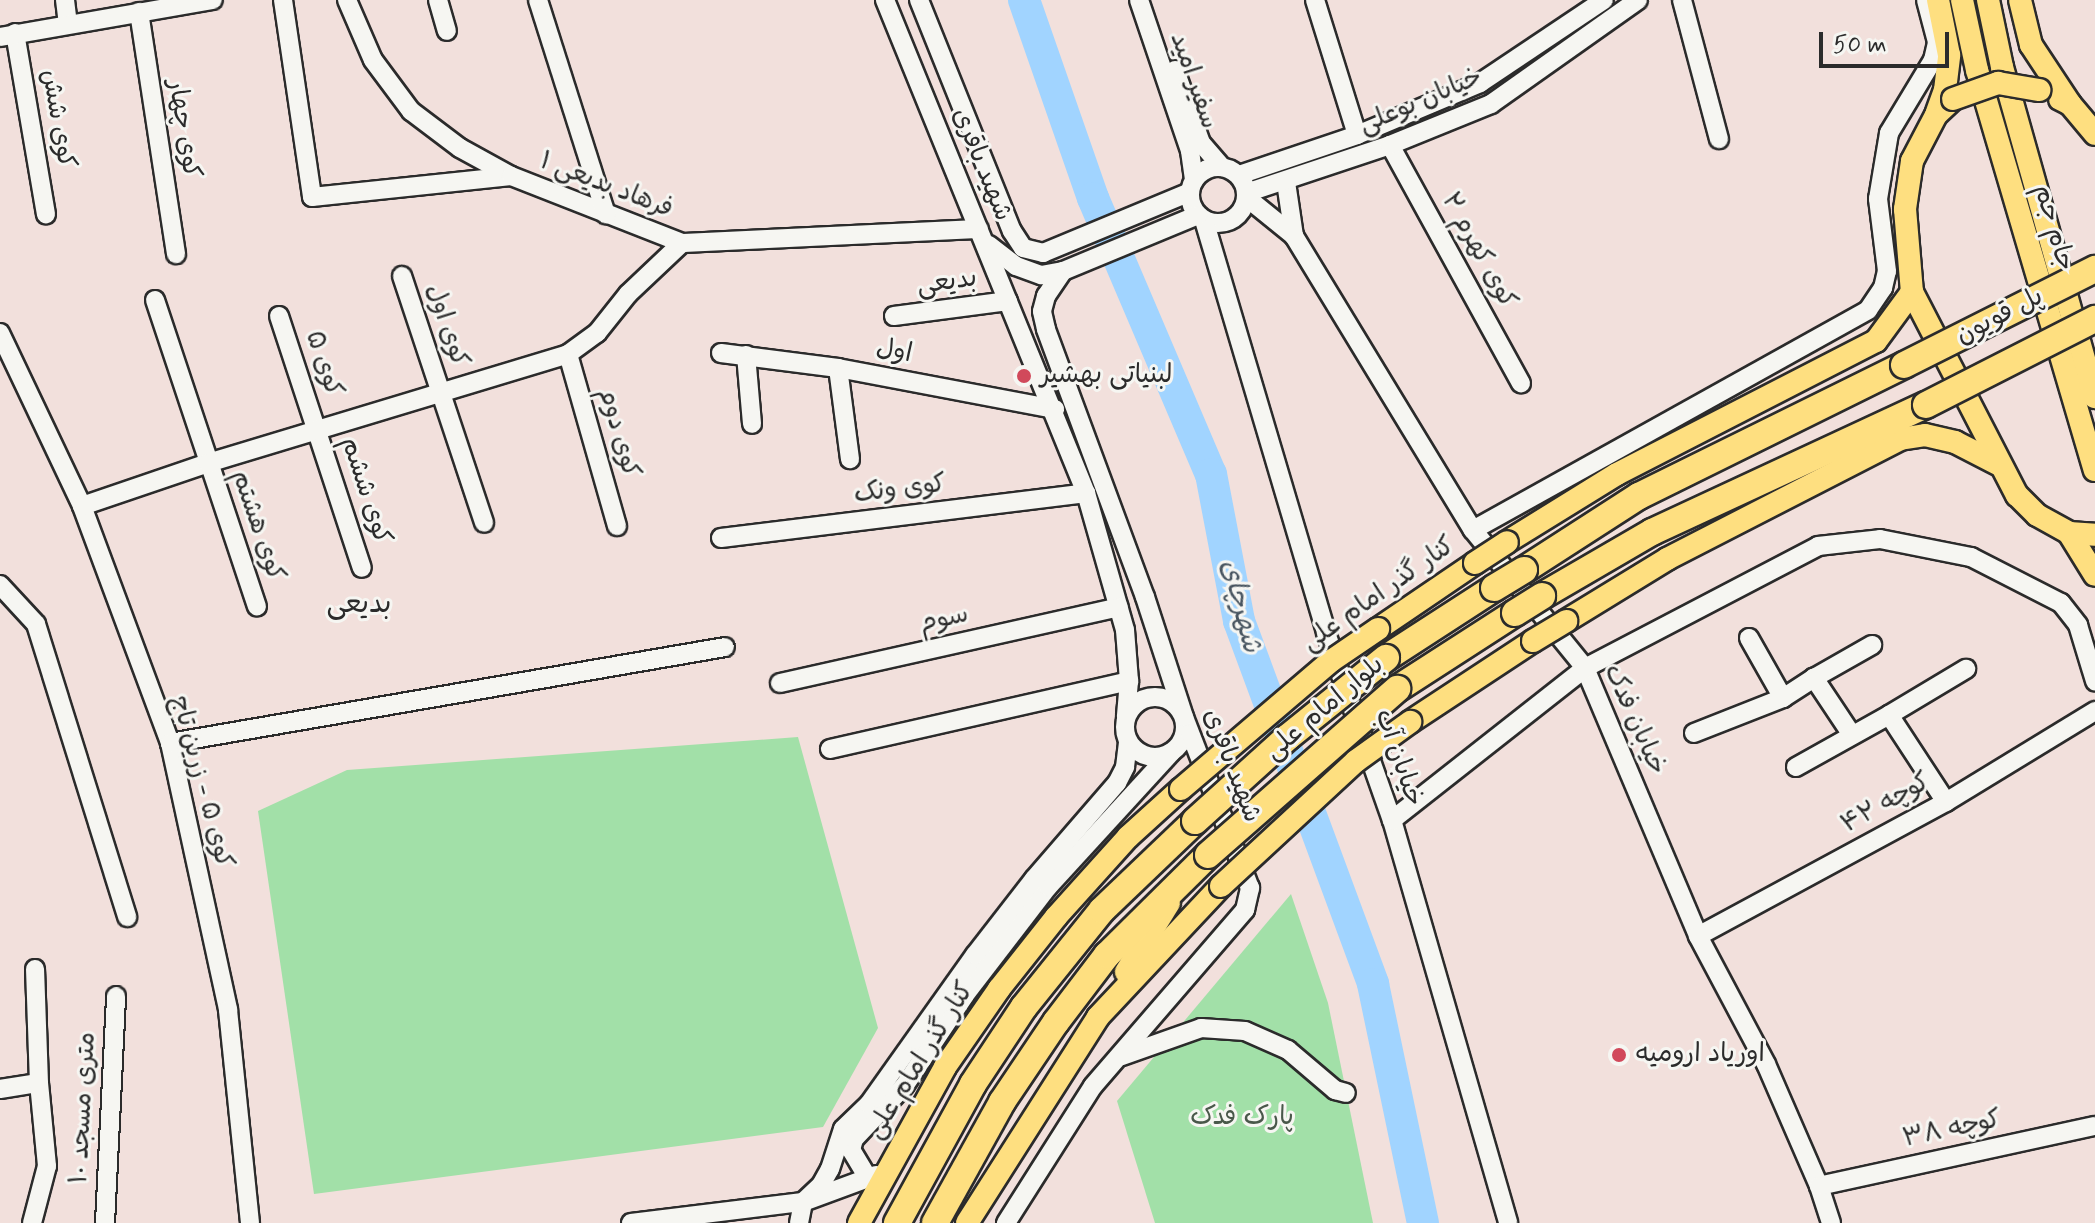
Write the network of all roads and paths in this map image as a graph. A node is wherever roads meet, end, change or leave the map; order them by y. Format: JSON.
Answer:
{"nodes":[{"id":1,"x":65,"y":0,"type":"edge"},
{"id":2,"x":283,"y":0,"type":"edge"},
{"id":3,"x":347,"y":0,"type":"edge"},
{"id":4,"x":438,"y":0,"type":"edge"},
{"id":5,"x":538,"y":0,"type":"edge"},
{"id":6,"x":885,"y":0,"type":"edge"},
{"id":7,"x":919,"y":0,"type":"edge"},
{"id":8,"x":1139,"y":0,"type":"edge"},
{"id":9,"x":1151,"y":0,"type":"edge"},
{"id":10,"x":1315,"y":0,"type":"edge"},
{"id":11,"x":1604,"y":0,"type":"edge"},
{"id":12,"x":1638,"y":0,"type":"edge"},
{"id":13,"x":1682,"y":0,"type":"edge"},
{"id":14,"x":1926,"y":0,"type":"edge"},
{"id":15,"x":1938,"y":0,"type":"edge"},
{"id":16,"x":1962,"y":0,"type":"edge"},
{"id":17,"x":1988,"y":0,"type":"edge"},
{"id":18,"x":2020,"y":0,"type":"edge"},
{"id":19,"x":202,"y":1,"type":"edge"},
{"id":20,"x":139,"y":12,"type":"junction"},
{"id":21,"x":68,"y":23,"type":"junction"},
{"id":22,"x":447,"y":31,"type":"dead end"},
{"id":23,"x":8,"y":35,"type":"edge"},
{"id":24,"x":2070,"y":104,"type":"junction"},
{"id":25,"x":1936,"y":115,"type":"junction"},
{"id":26,"x":2095,"y":134,"type":"edge"},
{"id":27,"x":1357,"y":135,"type":"junction"},
{"id":28,"x":1719,"y":139,"type":"dead end"},
{"id":29,"x":1390,"y":145,"type":"junction"},
{"id":30,"x":1230,"y":171,"type":"junction"},
{"id":31,"x":511,"y":176,"type":"junction"},
{"id":32,"x":1286,"y":182,"type":"junction"},
{"id":33,"x":1192,"y":186,"type":"junction"},
{"id":34,"x":1246,"y":195,"type":"junction"},
{"id":35,"x":46,"y":214,"type":"dead end"},
{"id":36,"x":606,"y":215,"type":"junction"},
{"id":37,"x":1201,"y":218,"type":"junction"},
{"id":38,"x":982,"y":234,"type":"junction"},
{"id":39,"x":1294,"y":236,"type":"junction"},
{"id":40,"x":682,"y":243,"type":"junction"},
{"id":41,"x":176,"y":254,"type":"dead end"},
{"id":42,"x":2095,"y":269,"type":"edge"},
{"id":43,"x":1063,"y":271,"type":"junction"},
{"id":44,"x":402,"y":276,"type":"dead end"},
{"id":45,"x":1912,"y":292,"type":"junction"},
{"id":46,"x":155,"y":300,"type":"dead end"},
{"id":47,"x":1008,"y":301,"type":"junction"},
{"id":48,"x":279,"y":316,"type":"dead end"},
{"id":49,"x":894,"y":316,"type":"dead end"},
{"id":50,"x":2095,"y":319,"type":"edge"},
{"id":51,"x":0,"y":333,"type":"edge"},
{"id":52,"x":721,"y":353,"type":"dead end"},
{"id":53,"x":568,"y":354,"type":"junction"},
{"id":54,"x":746,"y":355,"type":"junction"},
{"id":55,"x":1904,"y":365,"type":"joint"},
{"id":56,"x":838,"y":368,"type":"junction"},
{"id":57,"x":1521,"y":383,"type":"dead end"},
{"id":58,"x":441,"y":392,"type":"junction"},
{"id":59,"x":2095,"y":397,"type":"edge"},
{"id":60,"x":1926,"y":405,"type":"joint"},
{"id":61,"x":1055,"y":409,"type":"junction"},
{"id":62,"x":752,"y":424,"type":"dead end"},
{"id":63,"x":318,"y":430,"type":"junction"},
{"id":64,"x":850,"y":459,"type":"dead end"},
{"id":65,"x":208,"y":463,"type":"junction"},
{"id":66,"x":1998,"y":464,"type":"junction"},
{"id":67,"x":2095,"y":470,"type":"edge"},
{"id":68,"x":1086,"y":493,"type":"junction"},
{"id":69,"x":82,"y":506,"type":"junction"},
{"id":70,"x":484,"y":523,"type":"dead end"},
{"id":71,"x":617,"y":526,"type":"dead end"},
{"id":72,"x":1473,"y":530,"type":"junction"},
{"id":73,"x":2069,"y":533,"type":"junction"},
{"id":74,"x":2095,"y":535,"type":"edge"},
{"id":75,"x":721,"y":538,"type":"dead end"},
{"id":76,"x":362,"y":568,"type":"dead end"},
{"id":77,"x":2095,"y":575,"type":"edge"},
{"id":78,"x":0,"y":585,"type":"edge"},
{"id":79,"x":257,"y":606,"type":"dead end"},
{"id":80,"x":1119,"y":607,"type":"junction"},
{"id":81,"x":1749,"y":638,"type":"dead end"},
{"id":82,"x":1872,"y":645,"type":"dead end"},
{"id":83,"x":725,"y":647,"type":"dead end"},
{"id":84,"x":1585,"y":668,"type":"junction"},
{"id":85,"x":1966,"y":669,"type":"dead end"},
{"id":86,"x":1814,"y":678,"type":"junction"},
{"id":87,"x":1129,"y":681,"type":"junction"},
{"id":88,"x":2095,"y":681,"type":"edge"},
{"id":89,"x":780,"y":683,"type":"dead end"},
{"id":90,"x":1783,"y":698,"type":"junction"},
{"id":91,"x":2095,"y":711,"type":"edge"},
{"id":92,"x":1889,"y":715,"type":"junction"},
{"id":93,"x":1126,"y":717,"type":"junction"},
{"id":94,"x":1184,"y":717,"type":"junction"},
{"id":95,"x":1694,"y":733,"type":"dead end"},
{"id":96,"x":1852,"y":735,"type":"junction"},
{"id":97,"x":1128,"y":741,"type":"junction"},
{"id":98,"x":170,"y":743,"type":"junction"},
{"id":99,"x":830,"y":749,"type":"dead end"},
{"id":100,"x":1171,"y":753,"type":"junction"},
{"id":101,"x":1796,"y":767,"type":"dead end"},
{"id":102,"x":1946,"y":802,"type":"junction"},
{"id":103,"x":1392,"y":820,"type":"junction"},
{"id":104,"x":1186,"y":877,"type":"junction"},
{"id":105,"x":127,"y":917,"type":"dead end"},
{"id":106,"x":1698,"y":936,"type":"junction"},
{"id":107,"x":35,"y":969,"type":"dead end"},
{"id":108,"x":116,"y":996,"type":"dead end"},
{"id":109,"x":1098,"y":1017,"type":"junction"},
{"id":110,"x":1117,"y":1058,"type":"junction"},
{"id":111,"x":39,"y":1083,"type":"junction"},
{"id":112,"x":0,"y":1089,"type":"edge"},
{"id":113,"x":1346,"y":1093,"type":"dead end"},
{"id":114,"x":2095,"y":1126,"type":"edge"},
{"id":115,"x":877,"y":1175,"type":"junction"},
{"id":116,"x":1819,"y":1186,"type":"junction"},
{"id":117,"x":803,"y":1202,"type":"junction"},
{"id":118,"x":32,"y":1223,"type":"edge"},
{"id":119,"x":105,"y":1223,"type":"edge"},
{"id":120,"x":250,"y":1223,"type":"edge"},
{"id":121,"x":631,"y":1223,"type":"edge"},
{"id":122,"x":799,"y":1223,"type":"edge"},
{"id":123,"x":859,"y":1223,"type":"edge"},
{"id":124,"x":897,"y":1223,"type":"edge"},
{"id":125,"x":935,"y":1223,"type":"edge"},
{"id":126,"x":967,"y":1223,"type":"edge"},
{"id":127,"x":1006,"y":1223,"type":"edge"},
{"id":128,"x":1508,"y":1223,"type":"edge"},
{"id":129,"x":1831,"y":1223,"type":"edge"}],
"edges":[{"from":1,"to":21,"type":"street"},
{"from":2,"to":31,"type":"street"},
{"from":3,"to":31,"type":"street","name":"فرهاد بدیعی ۱"},
{"from":4,"to":22,"type":"street"},
{"from":5,"to":36,"type":"street"},
{"from":6,"to":38,"type":"street","name":"شهید باقری"},
{"from":7,"to":33,"type":"street","name":"شهید باقری"},
{"from":8,"to":33,"type":"street","name":"سفیر امید"},
{"from":9,"to":30,"type":"street","name":"سفیر امید"},
{"from":10,"to":27,"type":"street"},
{"from":11,"to":27,"type":"street","name":"خیابان بوعلی"},
{"from":12,"to":29,"type":"street","name":"خیابان بوعلی"},
{"from":13,"to":28,"type":"street"},
{"from":14,"to":72,"type":"street"},
{"from":15,"to":25,"type":"main road"},
{"from":16,"to":67,"type":"main road","name":"جام جم"},
{"from":17,"to":59,"type":"main road","name":"جام جم"},
{"from":18,"to":24,"type":"main road"},
{"from":19,"to":20,"type":"street"},
{"from":20,"to":21,"type":"street"},
{"from":20,"to":41,"type":"street","name":"کوی چهار"},
{"from":21,"to":23,"type":"street"},
{"from":23,"to":35,"type":"street","name":"کوی شش"},
{"from":24,"to":25,"type":"main road","bridge":true},
{"from":24,"to":26,"type":"main road"},
{"from":25,"to":45,"type":"main road"},
{"from":27,"to":30,"type":"street","name":"خیابان بوعلی"},
{"from":29,"to":32,"type":"street","name":"خیابان بوعلی"},
{"from":29,"to":57,"type":"street","name":"کوی کهرم ۲"},
{"from":30,"to":33,"type":"street"},
{"from":30,"to":34,"type":"street"},
{"from":31,"to":36,"type":"street","name":"فرهاد بدیعی ۱"},
{"from":32,"to":34,"type":"street","name":"خیابان بوعلی"},
{"from":32,"to":39,"type":"street","name":"خیابان فدک"},
{"from":33,"to":37,"type":"street"},
{"from":34,"to":37,"type":"street"},
{"from":34,"to":39,"type":"street","name":"خیابان فدک"},
{"from":36,"to":40,"type":"street","name":"فرهاد بدیعی ۱"},
{"from":37,"to":43,"type":"street"},
{"from":37,"to":103,"type":"street","name":"خیابان آب"},
{"from":38,"to":40,"type":"street","name":"فرهاد بدیعی ۱"},
{"from":38,"to":43,"type":"street"},
{"from":38,"to":47,"type":"street","name":"شهید باقری"},
{"from":39,"to":72,"type":"street","name":"خیابان فدک"},
{"from":40,"to":53,"type":"street"},
{"from":42,"to":55,"type":"highway","name":"پل قویون","bridge":true},
{"from":43,"to":94,"type":"street","name":"شهید باقری"},
{"from":44,"to":58,"type":"street","name":"کوی اول"},
{"from":45,"to":66,"type":"main road"},
{"from":45,"to":115,"type":"main road","name":"کنار گذر امام علی","bridge":true},
{"from":46,"to":65,"type":"street","name":"کوی هشتم"},
{"from":47,"to":49,"type":"street","name":"بدیعی"},
{"from":47,"to":61,"type":"street","name":"شهید باقری"},
{"from":48,"to":63,"type":"street","name":"کوی ۵"},
{"from":50,"to":60,"type":"highway","name":"پل قویون","bridge":true},
{"from":51,"to":69,"type":"street","name":"کوی ۵ - زرین تاج"},
{"from":52,"to":54,"type":"street","name":"اول"},
{"from":53,"to":58,"type":"street"},
{"from":53,"to":71,"type":"street","name":"کوی دوم"},
{"from":54,"to":56,"type":"street","name":"اول"},
{"from":54,"to":62,"type":"street"},
{"from":55,"to":124,"type":"highway","name":"بلوار امام علی","bridge":true},
{"from":56,"to":61,"type":"street","name":"اول"},
{"from":56,"to":64,"type":"street"},
{"from":58,"to":63,"type":"street"},
{"from":58,"to":70,"type":"street","name":"کوی اول"},
{"from":60,"to":104,"type":"highway","name":"بلوار امام علی","bridge":true},
{"from":61,"to":68,"type":"street","name":"شهید باقری"},
{"from":63,"to":65,"type":"street"},
{"from":63,"to":76,"type":"street","name":"کوی ششم"},
{"from":65,"to":69,"type":"street"},
{"from":65,"to":79,"type":"street","name":"کوی هشتم"},
{"from":66,"to":73,"type":"main road"},
{"from":66,"to":109,"type":"main road","bridge":true},
{"from":68,"to":75,"type":"street","name":"کوی ونک"},
{"from":68,"to":80,"type":"street","name":"شهید باقری"},
{"from":69,"to":98,"type":"street","name":"کوی ۵ - زرین تاج"},
{"from":72,"to":84,"type":"street","name":"خیابان فدک"},
{"from":73,"to":74,"type":"main road"},
{"from":73,"to":77,"type":"main road"},
{"from":78,"to":105,"type":"street"},
{"from":80,"to":87,"type":"street","name":"شهید باقری"},
{"from":80,"to":89,"type":"street","name":"سوم"},
{"from":81,"to":90,"type":"street"},
{"from":82,"to":86,"type":"street"},
{"from":83,"to":98,"type":"street"},
{"from":84,"to":88,"type":"street"},
{"from":84,"to":103,"type":"street"},
{"from":84,"to":106,"type":"street","name":"خیابان فدک"},
{"from":85,"to":92,"type":"street"},
{"from":86,"to":90,"type":"street"},
{"from":86,"to":96,"type":"street"},
{"from":87,"to":93,"type":"street","name":"شهید باقری"},
{"from":87,"to":99,"type":"street"},
{"from":90,"to":95,"type":"street"},
{"from":91,"to":102,"type":"street","name":"کوچه ۴۲"},
{"from":92,"to":96,"type":"street"},
{"from":92,"to":102,"type":"street"},
{"from":93,"to":94,"type":"street"},
{"from":93,"to":97,"type":"street"},
{"from":94,"to":100,"type":"street"},
{"from":94,"to":110,"type":"street","name":"شهید باقری"},
{"from":96,"to":101,"type":"street"},
{"from":97,"to":100,"type":"street"},
{"from":97,"to":117,"type":"street"},
{"from":98,"to":120,"type":"street","name":"کوی ۵ - زرین تاج"},
{"from":100,"to":115,"type":"street"},
{"from":102,"to":106,"type":"street","name":"کوچه ۴۲"},
{"from":103,"to":128,"type":"street","name":"خیابان آب"},
{"from":104,"to":109,"type":"main road"},
{"from":104,"to":125,"type":"highway","name":"بلوار امام علی"},
{"from":106,"to":116,"type":"street","name":"خیابان فدک"},
{"from":107,"to":111,"type":"street"},
{"from":108,"to":119,"type":"street","name":"۱۰ متری مسجد"},
{"from":109,"to":126,"type":"main road"},
{"from":110,"to":113,"type":"street"},
{"from":110,"to":127,"type":"street","name":"شهید باقری"},
{"from":111,"to":112,"type":"street"},
{"from":111,"to":118,"type":"street"},
{"from":114,"to":116,"type":"street","name":"کوچه ۳۸"},
{"from":115,"to":117,"type":"street"},
{"from":115,"to":123,"type":"main road","name":"کنار گذر امام علی"},
{"from":116,"to":129,"type":"street","name":"خیابان فدک"},
{"from":117,"to":121,"type":"street"},
{"from":117,"to":122,"type":"street"}]}
